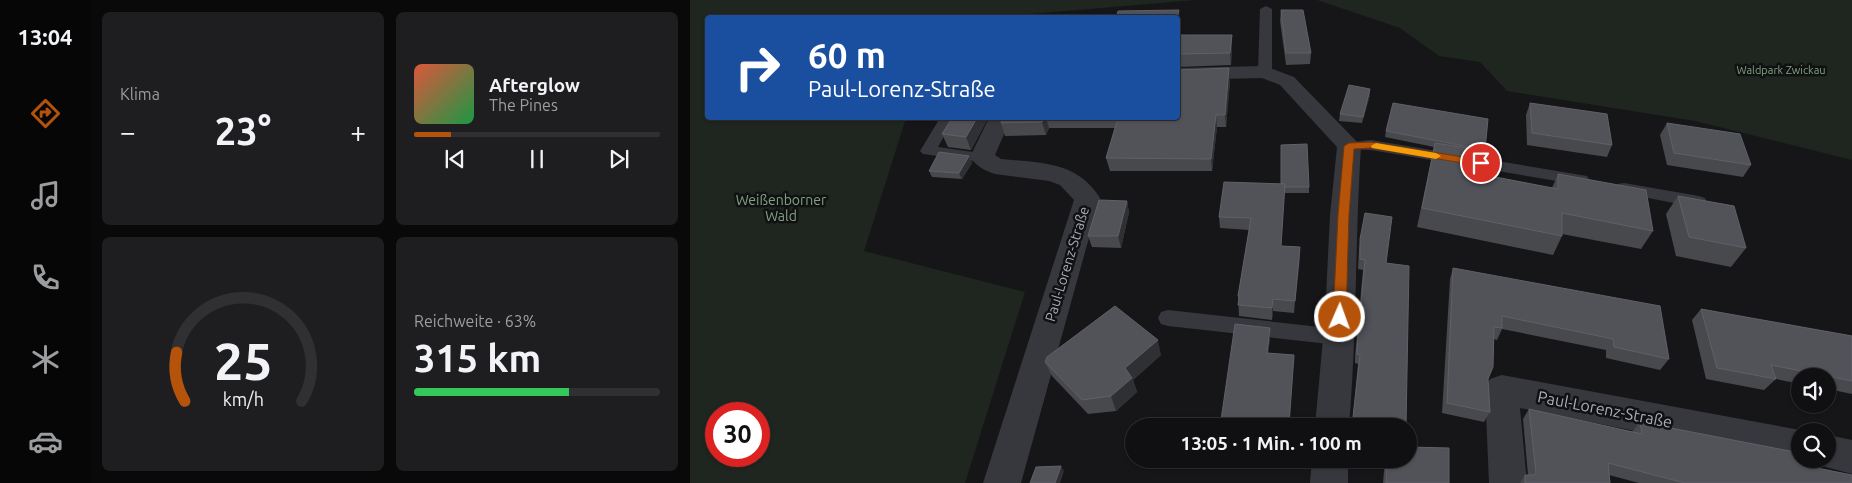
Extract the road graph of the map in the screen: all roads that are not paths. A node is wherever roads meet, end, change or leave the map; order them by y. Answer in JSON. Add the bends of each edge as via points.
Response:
{"nodes":[{"id":1,"x":1266,"y":8,"type":"dead end"},
{"id":2,"x":1265,"y":72,"type":"junction"},
{"id":3,"x":1180,"y":74,"type":"edge"},
{"id":4,"x":946,"y":120,"type":"edge"},
{"id":5,"x":999,"y":120,"type":"edge"},
{"id":6,"x":1349,"y":146,"type":"junction"},
{"id":7,"x":982,"y":157,"type":"junction"},
{"id":8,"x":1592,"y":182,"type":"edge"},
{"id":9,"x":1611,"y":186,"type":"edge"},
{"id":10,"x":1715,"y":205,"type":"edge"},
{"id":11,"x":1168,"y":318,"type":"dead end"},
{"id":12,"x":1338,"y":337,"type":"junction"},
{"id":13,"x":1333,"y":418,"type":"edge"},
{"id":14,"x":1791,"y":445,"type":"edge"},
{"id":15,"x":1836,"y":454,"type":"edge"},
{"id":16,"x":1852,"y":457,"type":"edge"},
{"id":17,"x":1330,"y":468,"type":"edge"},
{"id":18,"x":1002,"y":483,"type":"edge"},
{"id":19,"x":1329,"y":483,"type":"edge"},
{"id":20,"x":1508,"y":483,"type":"edge"}],
"edges":[{"from":1,"to":2,"type":"lane"},
{"from":2,"to":3,"type":"street"},
{"from":2,"to":6,"type":"street","via":[[1287,81]]},
{"from":4,"to":7,"type":"lane","via":[[928,151]]},
{"from":5,"to":7,"type":"street"},
{"from":6,"to":8,"type":"lane","via":[[1371,145]]},
{"from":6,"to":12,"type":"street"},
{"from":7,"to":18,"type":"street","name":"Paul-Lorenz-Straße","via":[[995,166],[1053,173],[1069,179],[1087,198]]},
{"from":9,"to":10,"type":"lane"},
{"from":11,"to":12,"type":"lane"},
{"from":12,"to":13,"type":"street"},
{"from":14,"to":20,"type":"street","name":"Paul-Lorenz-Straße","via":[[1502,390]]},
{"from":15,"to":16,"type":"street"},
{"from":17,"to":19,"type":"street"}]}
